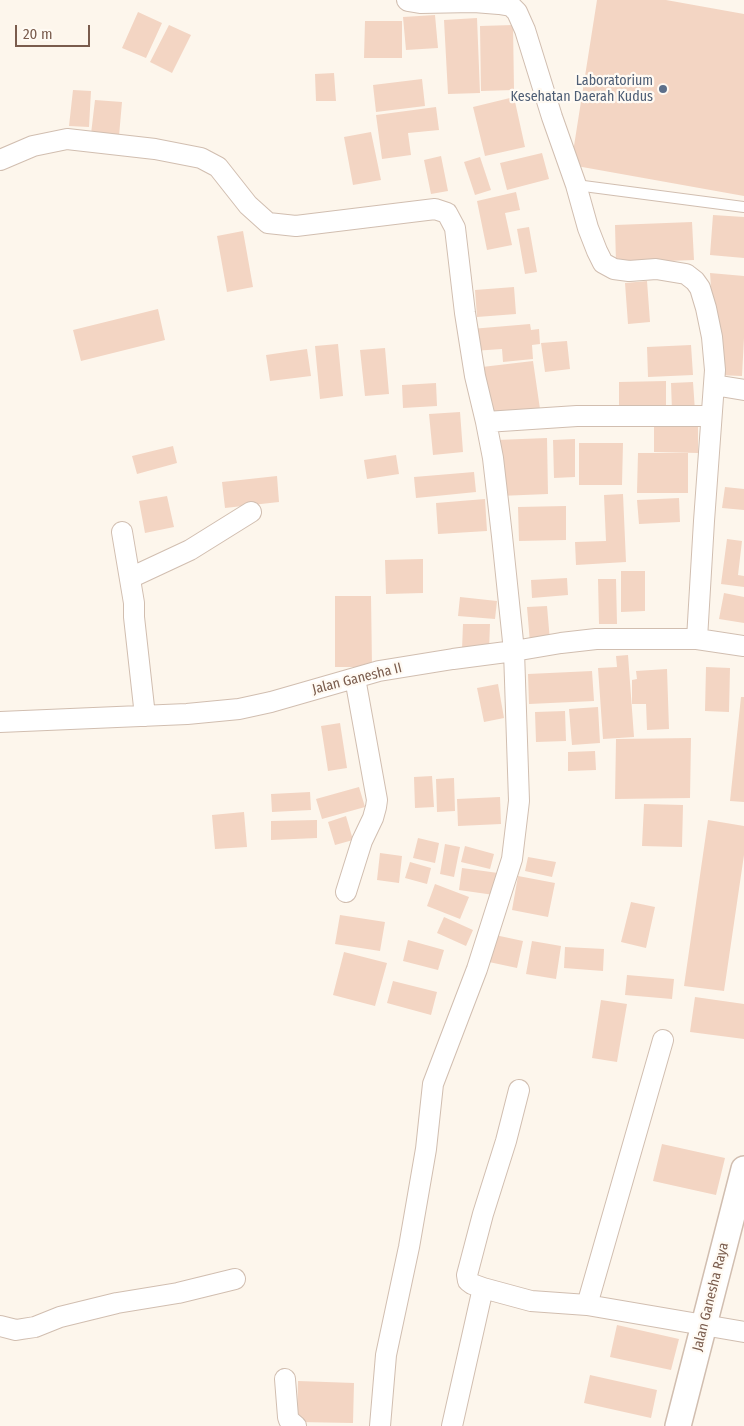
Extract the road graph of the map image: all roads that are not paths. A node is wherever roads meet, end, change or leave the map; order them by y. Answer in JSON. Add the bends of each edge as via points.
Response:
{"nodes":[{"id":1,"x":406,"y":0,"type":"edge"},
{"id":2,"x":0,"y":160,"type":"edge"},
{"id":3,"x":576,"y":185,"type":"junction"},
{"id":4,"x":744,"y":207,"type":"edge"},
{"id":5,"x":714,"y":385,"type":"junction"},
{"id":6,"x":744,"y":390,"type":"edge"},
{"id":7,"x":712,"y":416,"type":"junction"},
{"id":8,"x":486,"y":422,"type":"junction"},
{"id":9,"x":251,"y":512,"type":"dead end"},
{"id":10,"x":122,"y":532,"type":"dead end"},
{"id":11,"x":130,"y":578,"type":"junction"},
{"id":12,"x":698,"y":639,"type":"junction"},
{"id":13,"x":744,"y":646,"type":"edge"},
{"id":14,"x":514,"y":651,"type":"junction"},
{"id":15,"x":355,"y":678,"type":"junction"},
{"id":16,"x":145,"y":716,"type":"junction"},
{"id":17,"x":0,"y":722,"type":"edge"},
{"id":18,"x":346,"y":892,"type":"dead end"},
{"id":19,"x":663,"y":1040,"type":"dead end"},
{"id":20,"x":519,"y":1090,"type":"dead end"},
{"id":21,"x":744,"y":1169,"type":"edge"},
{"id":22,"x":235,"y":1279,"type":"dead end"},
{"id":23,"x":483,"y":1288,"type":"junction"},
{"id":24,"x":587,"y":1305,"type":"junction"},
{"id":25,"x":703,"y":1325,"type":"junction"},
{"id":26,"x":0,"y":1326,"type":"edge"},
{"id":27,"x":744,"y":1332,"type":"edge"},
{"id":28,"x":285,"y":1379,"type":"dead end"},
{"id":29,"x":296,"y":1426,"type":"edge"},
{"id":30,"x":380,"y":1426,"type":"edge"},
{"id":31,"x":452,"y":1426,"type":"edge"},
{"id":32,"x":678,"y":1426,"type":"edge"}],
"edges":[{"from":1,"to":3,"type":"street","via":[[420,4],[499,4],[511,6],[517,12]]},
{"from":2,"to":8,"type":"street","via":[[33,146],[67,140],[155,149],[201,158],[218,167],[248,205],[268,223],[296,226],[435,209],[447,213],[455,228],[475,376]]},
{"from":3,"to":4,"type":"lane"},
{"from":3,"to":5,"type":"street","via":[[588,228],[603,263],[629,271],[656,269],[686,274],[700,288],[712,337]]},
{"from":5,"to":6,"type":"street"},
{"from":5,"to":7,"type":"street"},
{"from":7,"to":8,"type":"street","via":[[577,416]]},
{"from":7,"to":12,"type":"street"},
{"from":8,"to":14,"type":"street","via":[[493,458]]},
{"from":9,"to":11,"type":"street","via":[[190,550]]},
{"from":10,"to":11,"type":"street"},
{"from":11,"to":16,"type":"street"},
{"from":12,"to":13,"type":"street","name":"Jalan Ganesha II"},
{"from":12,"to":14,"type":"street","name":"Jalan Ganesha II","via":[[596,639]]},
{"from":14,"to":15,"type":"street","name":"Jalan Ganesha II","via":[[379,671]]},
{"from":14,"to":30,"type":"street","via":[[519,801],[512,859],[477,969],[433,1084],[411,1237],[386,1355]]},
{"from":15,"to":16,"type":"street","name":"Jalan Ganesha II","via":[[239,709]]},
{"from":15,"to":18,"type":"street","via":[[376,789],[376,807]]},
{"from":16,"to":17,"type":"street","name":"Jalan Ganesha II"},
{"from":19,"to":24,"type":"street"},
{"from":20,"to":23,"type":"street","via":[[467,1276],[472,1284]]},
{"from":21,"to":25,"type":"street","name":"Jalan Ganesha Raya"},
{"from":22,"to":26,"type":"street","via":[[117,1303],[22,1330]]},
{"from":23,"to":24,"type":"street","via":[[531,1301]]},
{"from":23,"to":31,"type":"street"},
{"from":24,"to":25,"type":"street"},
{"from":25,"to":27,"type":"street"},
{"from":25,"to":32,"type":"street","name":"Jalan Ganesha Raya"},
{"from":28,"to":29,"type":"street","via":[[288,1417]]}]}
